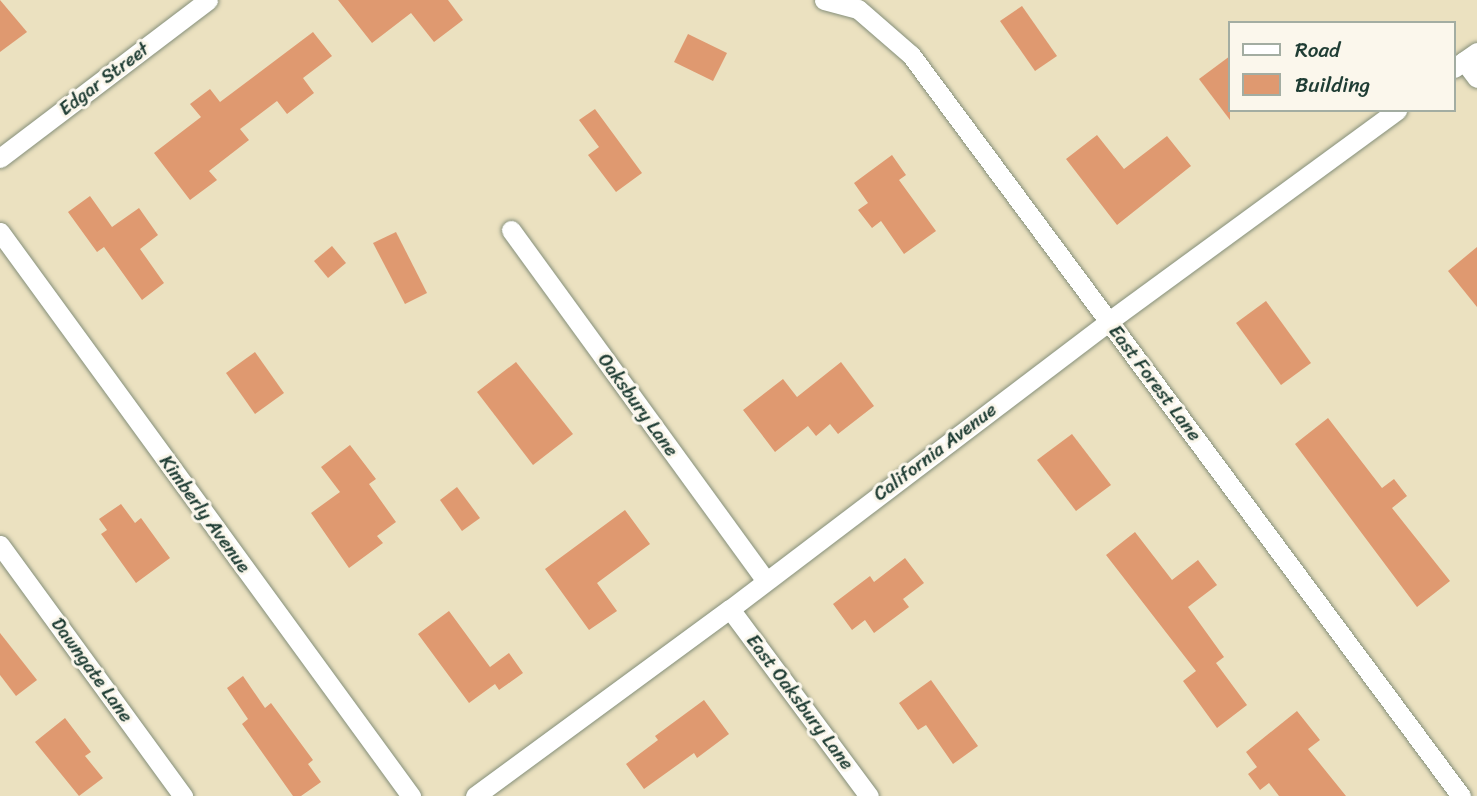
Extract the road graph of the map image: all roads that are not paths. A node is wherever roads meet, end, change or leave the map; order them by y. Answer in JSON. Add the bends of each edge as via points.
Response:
{"nodes":[{"id":1,"x":208,"y":0,"type":"edge"},
{"id":2,"x":824,"y":0,"type":"edge"},
{"id":3,"x":1465,"y":60,"type":"edge"},
{"id":4,"x":1477,"y":78,"type":"edge"},
{"id":5,"x":1394,"y":112,"type":"edge"},
{"id":6,"x":0,"y":158,"type":"edge"},
{"id":7,"x":511,"y":230,"type":"dead end"},
{"id":8,"x":0,"y":232,"type":"edge"},
{"id":9,"x":1109,"y":321,"type":"junction"},
{"id":10,"x":0,"y":545,"type":"edge"},
{"id":11,"x":765,"y":580,"type":"junction"},
{"id":12,"x":730,"y":609,"type":"junction"},
{"id":13,"x":183,"y":796,"type":"edge"},
{"id":14,"x":411,"y":796,"type":"edge"},
{"id":15,"x":475,"y":796,"type":"edge"},
{"id":16,"x":869,"y":796,"type":"edge"},
{"id":17,"x":1461,"y":796,"type":"edge"}],
"edges":[{"from":1,"to":6,"type":"street","name":"Edgar Street"},
{"from":2,"to":9,"type":"street","name":"East Forest Lane","via":[[858,9],[911,55]]},
{"from":3,"to":4,"type":"street"},
{"from":5,"to":9,"type":"street","name":"California Avenue"},
{"from":7,"to":11,"type":"street","name":"Oaksbury Lane"},
{"from":8,"to":14,"type":"street","name":"Kimberly Avenue"},
{"from":9,"to":11,"type":"street","name":"California Avenue"},
{"from":9,"to":17,"type":"street","name":"East Forest Lane"},
{"from":10,"to":13,"type":"street","name":"Dawngate Lane"},
{"from":11,"to":12,"type":"street","name":"California Avenue"},
{"from":12,"to":15,"type":"street","name":"California Avenue"},
{"from":12,"to":16,"type":"street","name":"East Oaksbury Lane"}]}
